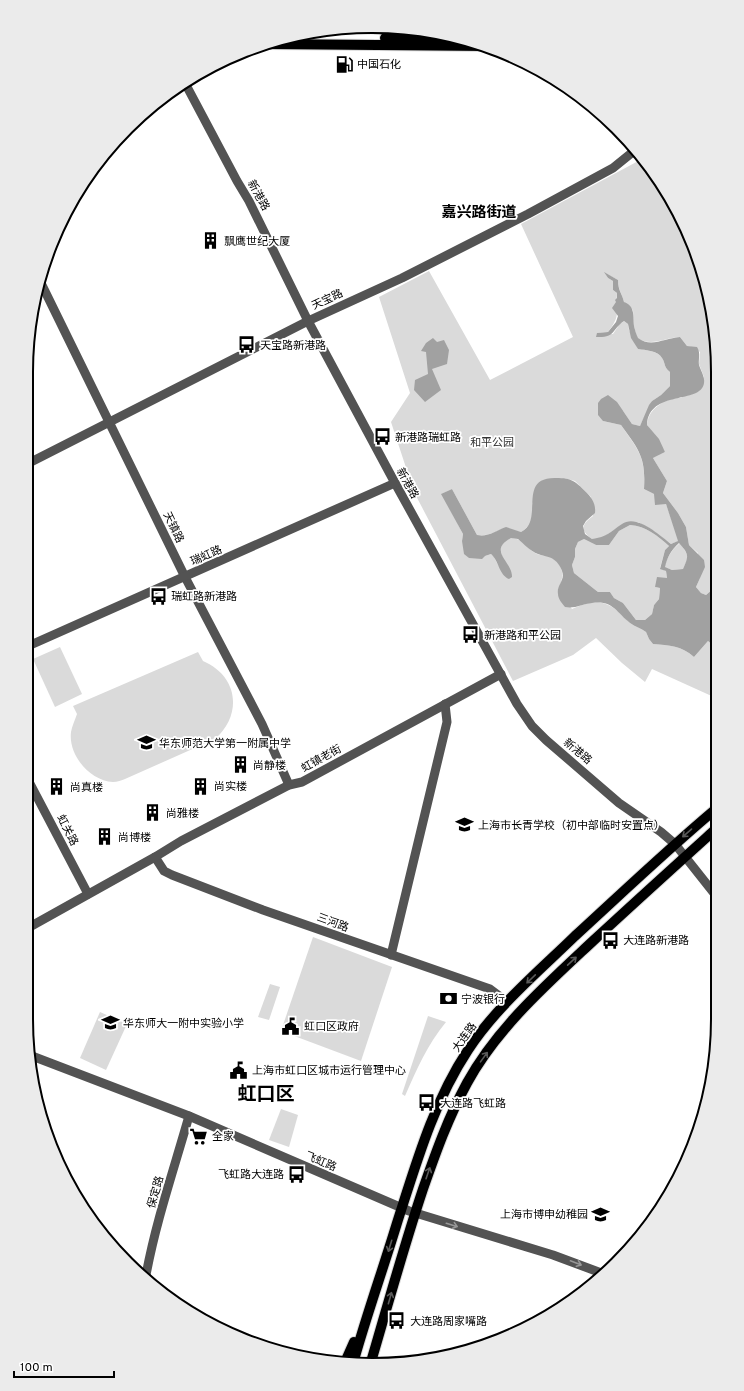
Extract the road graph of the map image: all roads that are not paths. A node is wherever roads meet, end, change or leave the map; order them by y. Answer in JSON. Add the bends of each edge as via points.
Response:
{"nodes":[{"id":1,"x":425,"y":38,"type":"edge"},
{"id":2,"x":288,"y":44,"type":"edge"},
{"id":3,"x":354,"y":44,"type":"junction"},
{"id":4,"x":462,"y":46,"type":"edge"},
{"id":5,"x":189,"y":87,"type":"edge"},
{"id":6,"x":631,"y":153,"type":"edge"},
{"id":7,"x":44,"y":289,"type":"edge"},
{"id":8,"x":308,"y":321,"type":"junction"},
{"id":9,"x":109,"y":421,"type":"junction"},
{"id":10,"x":33,"y":461,"type":"edge"},
{"id":11,"x":395,"y":483,"type":"junction"},
{"id":12,"x":185,"y":577,"type":"junction"},
{"id":13,"x":33,"y":644,"type":"edge"},
{"id":14,"x":501,"y":674,"type":"junction"},
{"id":15,"x":445,"y":704,"type":"junction"},
{"id":16,"x":290,"y":785,"type":"junction"},
{"id":17,"x":33,"y":789,"type":"edge"},
{"id":18,"x":711,"y":812,"type":"edge"},
{"id":19,"x":711,"y":833,"type":"edge"},
{"id":20,"x":675,"y":844,"type":"junction"},
{"id":21,"x":155,"y":857,"type":"junction"},
{"id":22,"x":684,"y":857,"type":"junction"},
{"id":23,"x":711,"y":890,"type":"edge"},
{"id":24,"x":88,"y":894,"type":"junction"},
{"id":25,"x":33,"y":926,"type":"edge"},
{"id":26,"x":391,"y":956,"type":"junction"},
{"id":27,"x":506,"y":1003,"type":"junction"},
{"id":28,"x":35,"y":1057,"type":"edge"},
{"id":29,"x":189,"y":1116,"type":"junction"},
{"id":30,"x":402,"y":1209,"type":"junction"},
{"id":31,"x":415,"y":1214,"type":"junction"},
{"id":32,"x":598,"y":1272,"type":"edge"},
{"id":33,"x":147,"y":1273,"type":"edge"},
{"id":34,"x":366,"y":1323,"type":"junction"},
{"id":35,"x":348,"y":1357,"type":"edge"},
{"id":36,"x":355,"y":1357,"type":"edge"},
{"id":37,"x":372,"y":1358,"type":"edge"}],
"edges":[{"from":1,"to":3,"type":"main road","via":[[374,39]]},
{"from":2,"to":3,"type":"main road"},
{"from":3,"to":4,"type":"main road"},
{"from":5,"to":8,"type":"street","name":"新港路","via":[[237,181],[250,200]]},
{"from":6,"to":8,"type":"street","name":"天宝路","via":[[613,168],[528,214],[402,278]]},
{"from":7,"to":9,"type":"street","name":"天镇路"},
{"from":8,"to":9,"type":"street","name":"天宝路"},
{"from":8,"to":11,"type":"street","name":"新港路"},
{"from":9,"to":10,"type":"street","name":"天宝路"},
{"from":9,"to":12,"type":"street","name":"天镇路"},
{"from":11,"to":12,"type":"street","name":"瑞虹路"},
{"from":11,"to":14,"type":"street","name":"新港路"},
{"from":12,"to":13,"type":"street","name":"瑞虹路"},
{"from":12,"to":16,"type":"street","name":"天镇路","via":[[262,724]]},
{"from":14,"to":15,"type":"street","name":"虹镇老街"},
{"from":14,"to":20,"type":"street","name":"新港路","via":[[532,726],[546,740],[618,802]]},
{"from":15,"to":16,"type":"street","name":"虹镇老街","via":[[302,782]]},
{"from":15,"to":26,"type":"street","via":[[446,722]]},
{"from":16,"to":21,"type":"street","name":"虹镇老街"},
{"from":17,"to":24,"type":"street","name":"虹关路"},
{"from":18,"to":20,"type":"main road","name":"大连路","one_way":true},
{"from":19,"to":22,"type":"main road"},
{"from":20,"to":22,"type":"street","name":"新港路"},
{"from":20,"to":27,"type":"main road","name":"大连路","one_way":true},
{"from":21,"to":24,"type":"street","name":"虹镇老街"},
{"from":21,"to":26,"type":"street","name":"三河路","via":[[167,873]]},
{"from":22,"to":23,"type":"street","name":"新港路"},
{"from":31,"to":22,"type":"main road","one_way":true,"via":[[448,1120],[467,1081],[494,1044],[515,1017],[568,964]]},
{"from":24,"to":25,"type":"street","name":"虹镇老街"},
{"from":26,"to":27,"type":"street","name":"三河路","via":[[490,989]]},
{"from":27,"to":30,"type":"main road","name":"大连路","via":[[484,1028],[456,1070],[424,1140]]},
{"from":28,"to":29,"type":"street","name":"飞虹路"},
{"from":29,"to":30,"type":"street","name":"飞虹路"},
{"from":29,"to":33,"type":"street","name":"保定路","via":[[164,1200]]},
{"from":30,"to":31,"type":"street","name":"飞虹路"},
{"from":30,"to":34,"type":"main road","name":"大连路","one_way":true},
{"from":31,"to":32,"type":"street","name":"飞虹路","one_way":true,"via":[[553,1255]]},
{"from":37,"to":31,"type":"main road","one_way":true},
{"from":34,"to":35,"type":"main road"},
{"from":34,"to":36,"type":"main road","name":"大连路"}]}
